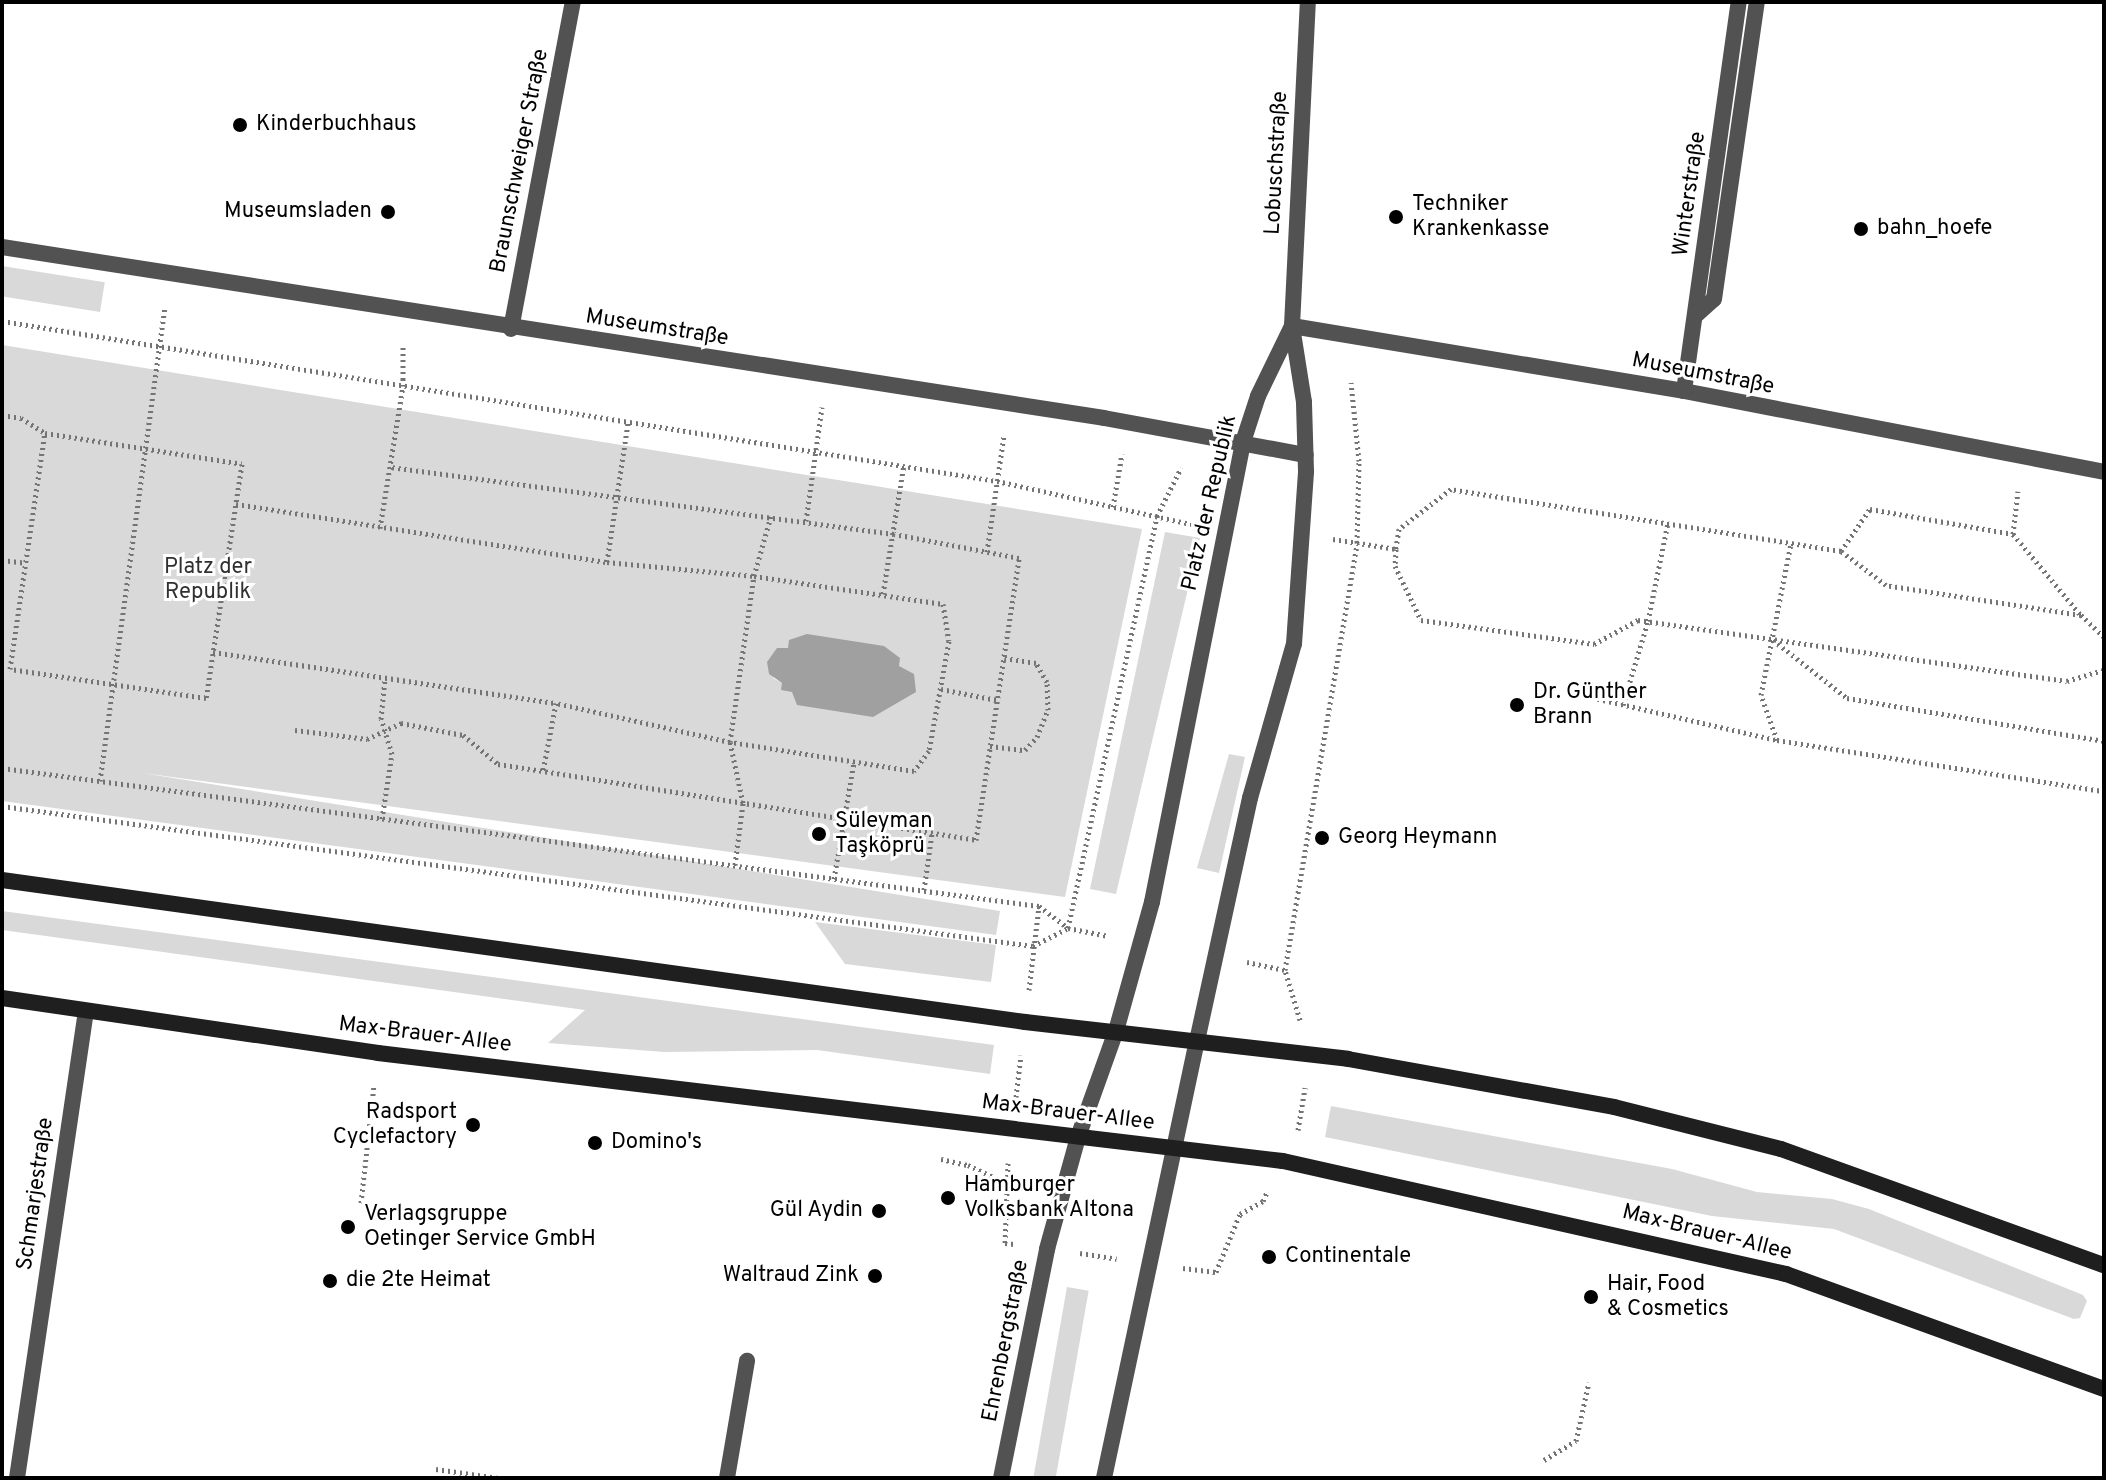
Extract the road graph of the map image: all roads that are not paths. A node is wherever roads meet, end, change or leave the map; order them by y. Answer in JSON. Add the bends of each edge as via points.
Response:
{"nodes":[{"id":1,"x":573,"y":2,"type":"edge"},
{"id":2,"x":1308,"y":2,"type":"edge"},
{"id":3,"x":1739,"y":2,"type":"edge"},
{"id":4,"x":1757,"y":2,"type":"edge"},
{"id":5,"x":2,"y":247,"type":"edge"},
{"id":6,"x":1695,"y":316,"type":"junction"},
{"id":7,"x":1292,"y":326,"type":"junction"},
{"id":8,"x":511,"y":329,"type":"junction"},
{"id":9,"x":1684,"y":391,"type":"junction"},
{"id":10,"x":1243,"y":442,"type":"junction"},
{"id":11,"x":1306,"y":455,"type":"junction"},
{"id":12,"x":2104,"y":472,"type":"edge"},
{"id":13,"x":2,"y":880,"type":"edge"},
{"id":14,"x":2,"y":998,"type":"edge"},
{"id":15,"x":86,"y":1011,"type":"junction"},
{"id":16,"x":1116,"y":1031,"type":"junction"},
{"id":17,"x":1197,"y":1041,"type":"junction"},
{"id":18,"x":1078,"y":1137,"type":"junction"},
{"id":19,"x":1175,"y":1149,"type":"junction"},
{"id":20,"x":2104,"y":1265,"type":"edge"},
{"id":21,"x":747,"y":1361,"type":"dead end"},
{"id":22,"x":2104,"y":1389,"type":"edge"},
{"id":23,"x":17,"y":1478,"type":"edge"},
{"id":24,"x":727,"y":1478,"type":"edge"},
{"id":25,"x":1001,"y":1478,"type":"edge"},
{"id":26,"x":1104,"y":1478,"type":"edge"}],
"edges":[{"from":1,"to":8,"type":"street","name":"Braunschweiger Straße"},
{"from":2,"to":7,"type":"street","name":"Lobuschstraße"},
{"from":3,"to":6,"type":"street","name":"Winterstraße"},
{"from":4,"to":6,"type":"street","via":[[1714,299]]},
{"from":5,"to":8,"type":"street","name":"Museumstraße"},
{"from":6,"to":9,"type":"street","name":"Winterstraße"},
{"from":7,"to":9,"type":"street","name":"Museumstraße"},
{"from":7,"to":10,"type":"street","name":"Platz der Republik","via":[[1258,396]]},
{"from":7,"to":11,"type":"street"},
{"from":8,"to":10,"type":"street","name":"Museumstraße"},
{"from":9,"to":12,"type":"street","name":"Museumstraße"},
{"from":10,"to":11,"type":"street","name":"Museumstraße"},
{"from":10,"to":16,"type":"street","name":"Platz der Republik","via":[[1152,902]]},
{"from":11,"to":17,"type":"street","via":[[1294,644],[1250,798]]},
{"from":13,"to":16,"type":"main road"},
{"from":14,"to":15,"type":"main road","name":"Max-Brauer-Allee"},
{"from":15,"to":18,"type":"main road","name":"Max-Brauer-Allee","via":[[378,1053]]},
{"from":15,"to":23,"type":"street","name":"Schmarjestraße"},
{"from":16,"to":17,"type":"main road"},
{"from":16,"to":18,"type":"street","name":"Ehrenbergstraße"},
{"from":17,"to":19,"type":"street"},
{"from":17,"to":20,"type":"main road","via":[[1310,1054],[1614,1107],[1781,1149]]},
{"from":18,"to":19,"type":"main road","name":"Max-Brauer-Allee"},
{"from":18,"to":25,"type":"street","name":"Ehrenbergstraße","via":[[1047,1249]]},
{"from":19,"to":22,"type":"main road","name":"Max-Brauer-Allee","via":[[1283,1161],[1786,1274]]},
{"from":19,"to":26,"type":"street"},
{"from":21,"to":24,"type":"street"}]}
